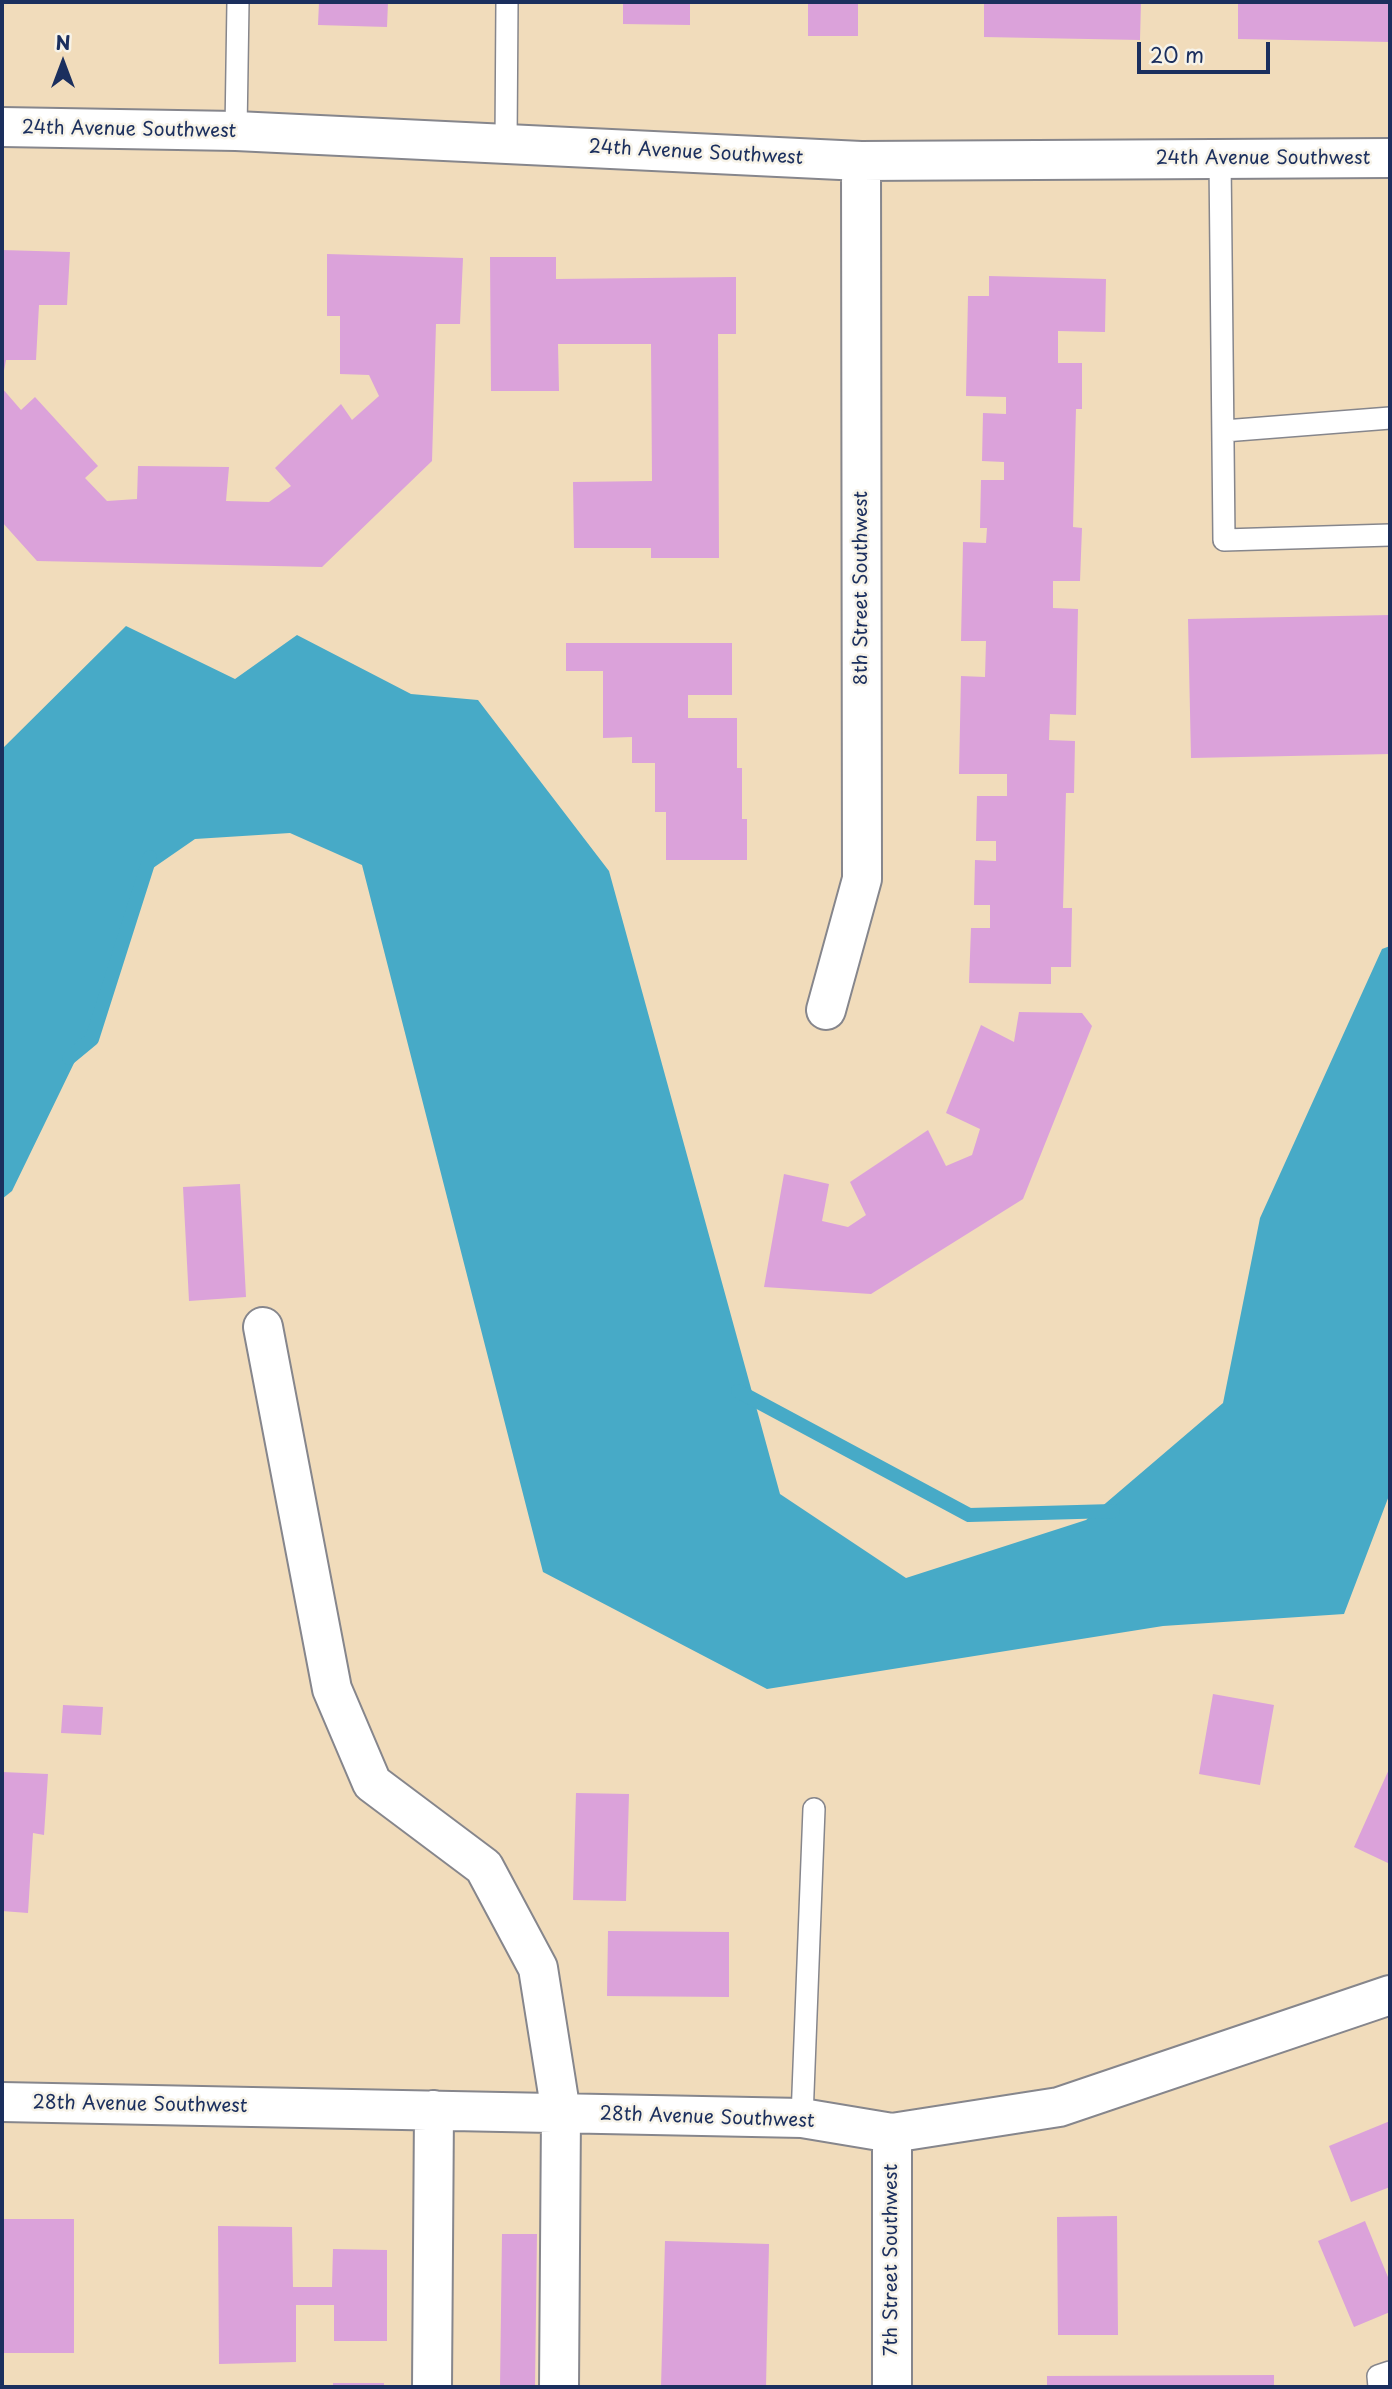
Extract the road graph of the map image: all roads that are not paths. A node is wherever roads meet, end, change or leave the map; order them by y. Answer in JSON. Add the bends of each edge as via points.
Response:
{"nodes":[{"id":1,"x":238,"y":2,"type":"edge"},
{"id":2,"x":508,"y":2,"type":"edge"},
{"id":3,"x":2,"y":127,"type":"edge"},
{"id":4,"x":236,"y":131,"type":"junction"},
{"id":5,"x":506,"y":143,"type":"junction"},
{"id":6,"x":1390,"y":158,"type":"edge"},
{"id":7,"x":1220,"y":159,"type":"junction"},
{"id":8,"x":861,"y":161,"type":"junction"},
{"id":9,"x":1390,"y":418,"type":"edge"},
{"id":10,"x":1224,"y":431,"type":"junction"},
{"id":11,"x":1390,"y":535,"type":"edge"},
{"id":12,"x":825,"y":1010,"type":"dead end"},
{"id":13,"x":263,"y":1327,"type":"dead end"},
{"id":14,"x":814,"y":1809,"type":"dead end"},
{"id":15,"x":1390,"y":1995,"type":"edge"},
{"id":16,"x":2,"y":2102,"type":"edge"},
{"id":17,"x":434,"y":2110,"type":"junction"},
{"id":18,"x":561,"y":2113,"type":"junction"},
{"id":19,"x":802,"y":2118,"type":"junction"},
{"id":20,"x":892,"y":2133,"type":"junction"},
{"id":21,"x":1390,"y":2372,"type":"edge"},
{"id":22,"x":432,"y":2387,"type":"edge"},
{"id":23,"x":559,"y":2387,"type":"edge"},
{"id":24,"x":892,"y":2387,"type":"edge"},
{"id":25,"x":1379,"y":2387,"type":"edge"}],
"edges":[{"from":1,"to":4,"type":"lane"},
{"from":2,"to":5,"type":"lane"},
{"from":3,"to":4,"type":"street","name":"24th Avenue Southwest"},
{"from":4,"to":5,"type":"street","name":"24th Avenue Southwest"},
{"from":5,"to":8,"type":"street","name":"24th Avenue Southwest"},
{"from":6,"to":7,"type":"street","name":"24th Avenue Southwest"},
{"from":7,"to":8,"type":"street","name":"24th Avenue Southwest"},
{"from":7,"to":10,"type":"lane"},
{"from":8,"to":12,"type":"street","name":"8th Street Southwest","via":[[862,879]]},
{"from":9,"to":10,"type":"lane"},
{"from":10,"to":11,"type":"lane","via":[[1224,540]]},
{"from":13,"to":18,"type":"street","via":[[332,1689],[372,1783],[484,1867],[490,1878],[538,1968]]},
{"from":14,"to":19,"type":"lane"},
{"from":15,"to":20,"type":"street","name":"28th Avenue Southwest","via":[[1059,2107]]},
{"from":16,"to":17,"type":"street","name":"28th Avenue Southwest"},
{"from":17,"to":18,"type":"street","name":"28th Avenue Southwest"},
{"from":17,"to":22,"type":"street"},
{"from":18,"to":19,"type":"street","name":"28th Avenue Southwest"},
{"from":18,"to":23,"type":"street"},
{"from":19,"to":20,"type":"street","name":"28th Avenue Southwest"},
{"from":20,"to":24,"type":"street","name":"7th Street Southwest"},
{"from":21,"to":25,"type":"lane","via":[[1378,2376]]}]}
